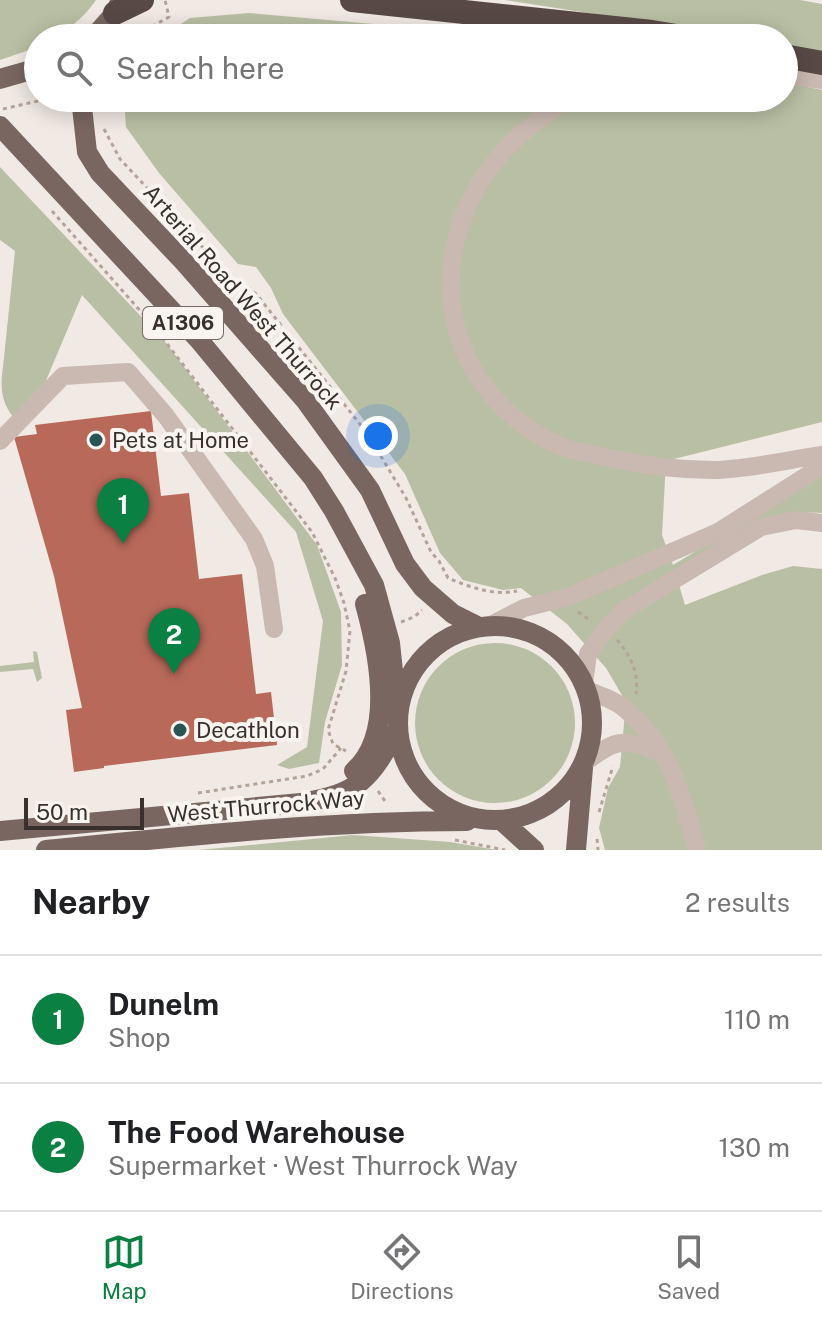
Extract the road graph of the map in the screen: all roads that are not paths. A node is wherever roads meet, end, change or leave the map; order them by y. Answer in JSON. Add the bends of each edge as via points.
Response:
{"nodes":[{"id":1,"x":142,"y":0,"type":"edge"},
{"id":2,"x":352,"y":0,"type":"edge"},
{"id":3,"x":118,"y":7,"type":"edge"},
{"id":4,"x":106,"y":24,"type":"edge"},
{"id":5,"x":577,"y":24,"type":"edge"},
{"id":6,"x":798,"y":59,"type":"edge"},
{"id":7,"x":822,"y":63,"type":"edge"},
{"id":8,"x":24,"y":72,"type":"edge"},
{"id":9,"x":798,"y":77,"type":"edge"},
{"id":10,"x":0,"y":79,"type":"edge"},
{"id":11,"x":822,"y":80,"type":"edge"},
{"id":12,"x":83,"y":112,"type":"edge"},
{"id":13,"x":551,"y":112,"type":"edge"},
{"id":14,"x":1,"y":118,"type":"edge"},
{"id":15,"x":3,"y":438,"type":"edge"},
{"id":16,"x":822,"y":455,"type":"edge"},
{"id":17,"x":822,"y":466,"type":"edge"},
{"id":18,"x":822,"y":523,"type":"edge"},
{"id":19,"x":378,"y":625,"type":"junction"},
{"id":20,"x":485,"y":626,"type":"junction"},
{"id":21,"x":274,"y":629,"type":"dead end"},
{"id":22,"x":585,"y":686,"type":"junction"},
{"id":23,"x":398,"y":723,"type":"junction"},
{"id":24,"x":664,"y":755,"type":"junction"},
{"id":25,"x":583,"y":764,"type":"junction"},
{"id":26,"x":364,"y":771,"type":"junction"},
{"id":27,"x":496,"y":820,"type":"junction"},
{"id":28,"x":0,"y":831,"type":"edge"},
{"id":29,"x":46,"y":850,"type":"edge"},
{"id":30,"x":534,"y":850,"type":"edge"},
{"id":31,"x":576,"y":850,"type":"edge"},
{"id":32,"x":697,"y":850,"type":"edge"}],
"edges":[{"from":1,"to":3,"type":"highway"},
{"from":2,"to":5,"type":"highway"},
{"from":3,"to":4,"type":"main road"},
{"from":6,"to":7,"type":"highway"},
{"from":8,"to":10,"type":"main road"},
{"from":9,"to":11,"type":"lane"},
{"from":12,"to":20,"type":"main road","name":"Arterial Road West Thurrock","number":"A1306","via":[[87,152],[100,173],[305,400],[363,479],[405,564],[453,614]]},
{"from":13,"to":16,"type":"lane","via":[[517,136],[486,169],[452,255],[453,310],[465,352],[485,389],[503,409],[552,442],[629,462],[716,470]]},
{"from":14,"to":19,"type":"main road","number":"A1306","via":[[245,393],[313,478],[374,585]]},
{"from":15,"to":21,"type":"lane","via":[[63,376],[128,372],[254,539],[265,566]]},
{"from":17,"to":20,"type":"lane","via":[[718,532],[568,597],[524,608]]},
{"from":18,"to":22,"type":"lane","via":[[796,520],[761,527],[623,611],[588,654]]},
{"from":19,"to":23,"type":"main road","number":"A1306","via":[[390,643]]},
{"from":19,"to":26,"type":"main road","via":[[379,723]]},
{"from":20,"to":22,"type":"main road","via":[[520,629],[546,640],[568,659]]},
{"from":20,"to":23,"type":"main road","via":[[445,639],[419,663],[406,683]]},
{"from":22,"to":24,"type":"lane","via":[[623,707],[649,731]]},
{"from":22,"to":25,"type":"main road","via":[[592,727]]},
{"from":23,"to":26,"type":"main road","name":"West Thurrock Way"},
{"from":23,"to":27,"type":"main road","via":[[404,758],[430,796],[456,813]]},
{"from":24,"to":25,"type":"lane","via":[[621,742]]},
{"from":24,"to":32,"type":"lane","via":[[680,788]]},
{"from":25,"to":27,"type":"main road","via":[[554,801],[523,816]]},
{"from":25,"to":31,"type":"main road"},
{"from":26,"to":28,"type":"main road","name":"West Thurrock Way","via":[[353,789],[334,798]]},
{"from":27,"to":29,"type":"main road","name":"West Thurrock Way","via":[[399,820]]},
{"from":27,"to":30,"type":"main road"}]}
